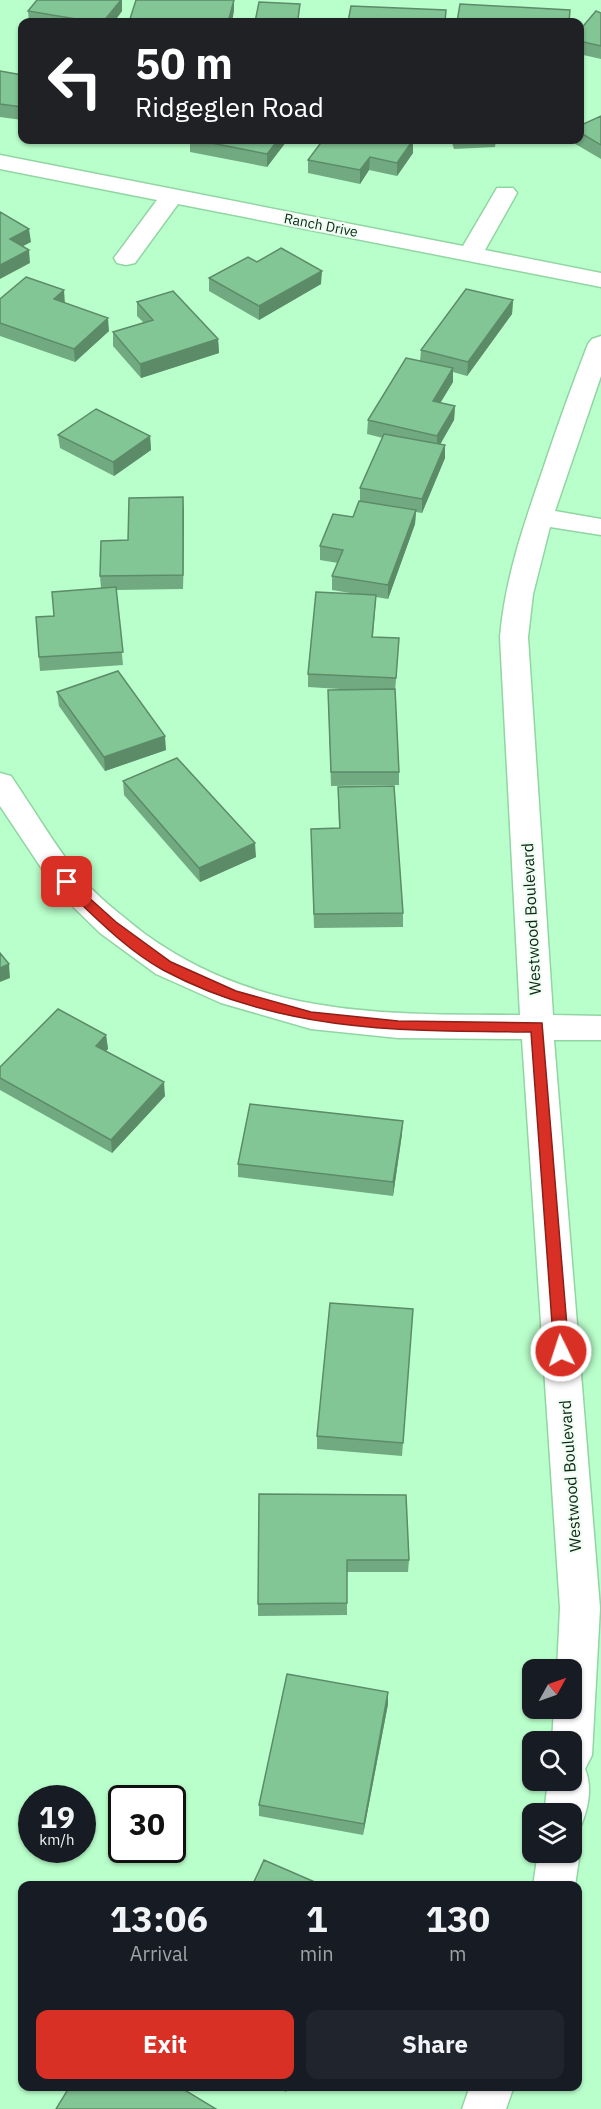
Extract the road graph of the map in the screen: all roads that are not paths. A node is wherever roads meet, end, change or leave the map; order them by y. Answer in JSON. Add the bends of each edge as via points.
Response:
{"nodes":[{"id":1,"x":0,"y":162,"type":"edge"},
{"id":2,"x":506,"y":193,"type":"dead end"},
{"id":3,"x":172,"y":196,"type":"junction"},
{"id":4,"x":471,"y":253,"type":"junction"},
{"id":5,"x":126,"y":258,"type":"dead end"},
{"id":6,"x":601,"y":280,"type":"edge"},
{"id":7,"x":601,"y":344,"type":"edge"},
{"id":8,"x":539,"y":517,"type":"junction"},
{"id":9,"x":601,"y":527,"type":"edge"},
{"id":10,"x":0,"y":783,"type":"edge"},
{"id":11,"x":537,"y":1027,"type":"junction"},
{"id":12,"x":601,"y":1028,"type":"edge"},
{"id":13,"x":573,"y":1731,"type":"edge"},
{"id":14,"x":557,"y":1863,"type":"edge"},
{"id":15,"x":555,"y":1881,"type":"edge"},
{"id":16,"x":490,"y":2091,"type":"edge"},
{"id":17,"x":484,"y":2109,"type":"edge"}],
"edges":[{"from":1,"to":3,"type":"street","name":"Ranch Drive"},
{"from":2,"to":4,"type":"street"},
{"from":3,"to":4,"type":"street","name":"Ranch Drive"},
{"from":3,"to":5,"type":"street"},
{"from":4,"to":6,"type":"street","name":"Ranch Drive"},
{"from":7,"to":8,"type":"street","name":"Westwood Boulevard"},
{"from":8,"to":9,"type":"street"},
{"from":8,"to":11,"type":"street","name":"Westwood Boulevard","via":[[516,599],[514,637]]},
{"from":10,"to":11,"type":"street","via":[[67,882],[111,925],[167,966],[232,995],[311,1017],[398,1026]]},
{"from":11,"to":12,"type":"street"},
{"from":11,"to":13,"type":"street","name":"Westwood Boulevard","via":[[580,1608]]},
{"from":14,"to":15,"type":"street"},
{"from":16,"to":17,"type":"street"}]}
